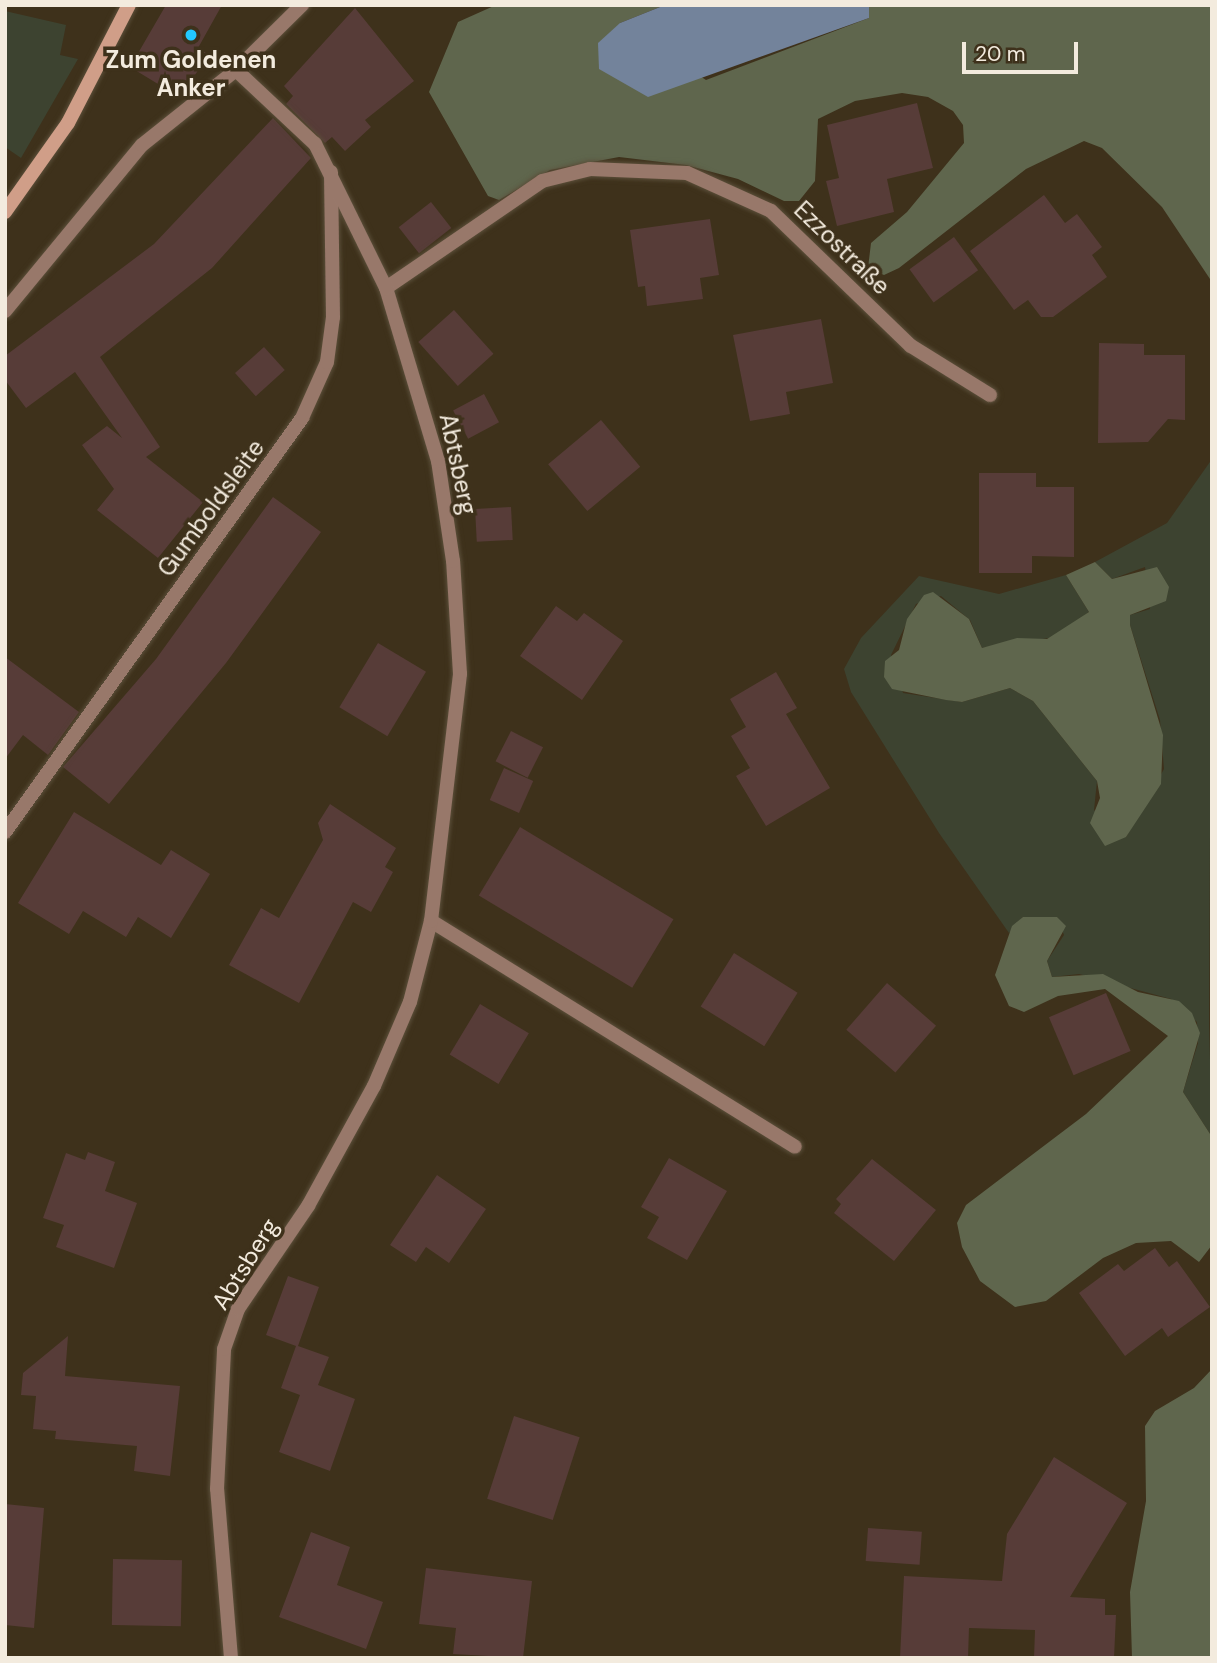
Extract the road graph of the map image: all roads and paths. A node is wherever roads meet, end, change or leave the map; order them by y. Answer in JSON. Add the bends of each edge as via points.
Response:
{"nodes":[{"id":1,"x":129,"y":5,"type":"edge"},
{"id":2,"x":302,"y":5,"type":"edge"},
{"id":3,"x":236,"y":70,"type":"junction"},
{"id":4,"x":331,"y":167,"type":"junction"},
{"id":5,"x":5,"y":212,"type":"edge"},
{"id":6,"x":386,"y":288,"type":"junction"},
{"id":7,"x":5,"y":311,"type":"edge"},
{"id":8,"x":990,"y":395,"type":"dead end"},
{"id":9,"x":5,"y":832,"type":"edge"},
{"id":10,"x":431,"y":921,"type":"junction"},
{"id":11,"x":795,"y":1147,"type":"dead end"},
{"id":12,"x":231,"y":1658,"type":"edge"}],
"edges":[{"from":1,"to":5,"type":"street","via":[[68,123]]},
{"from":2,"to":3,"type":"street"},
{"from":3,"to":4,"type":"street","name":"Abtsberg","via":[[315,144]]},
{"from":3,"to":7,"type":"street","via":[[142,145]]},
{"from":4,"to":6,"type":"street","name":"Abtsberg"},
{"from":4,"to":9,"type":"street","name":"Gumboldsleite","via":[[333,317],[327,362],[302,418]]},
{"from":6,"to":8,"type":"street","name":"Ezzostraße","via":[[542,181],[590,169],[687,173],[771,211],[911,346]]},
{"from":6,"to":10,"type":"street","name":"Abtsberg","via":[[438,461],[453,561],[458,697]]},
{"from":10,"to":11,"type":"street"},
{"from":10,"to":12,"type":"street","name":"Abtsberg","via":[[410,1002],[374,1086],[308,1206],[239,1309],[224,1349],[217,1489]]}]}
